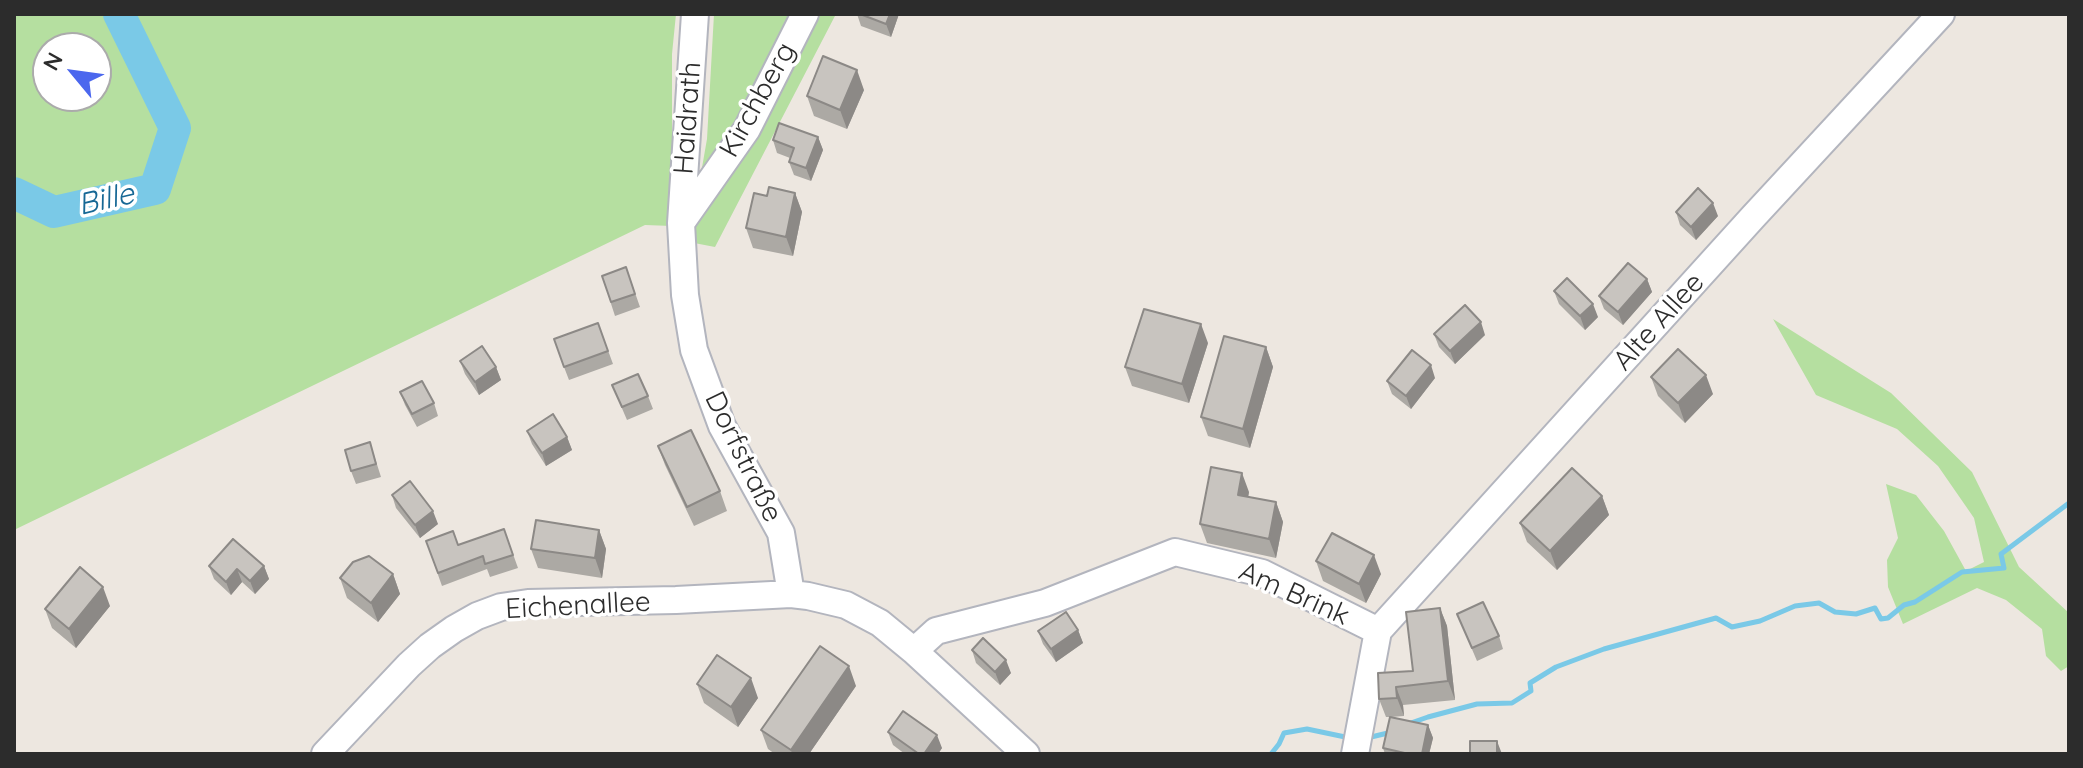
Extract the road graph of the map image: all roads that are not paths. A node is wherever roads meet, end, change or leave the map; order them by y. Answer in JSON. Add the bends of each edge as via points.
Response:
{"nodes":[{"id":1,"x":695,"y":14,"type":"edge"},
{"id":2,"x":805,"y":14,"type":"edge"},
{"id":3,"x":1941,"y":14,"type":"edge"},
{"id":4,"x":681,"y":223,"type":"junction"},
{"id":5,"x":791,"y":594,"type":"junction"},
{"id":6,"x":1378,"y":631,"type":"junction"},
{"id":7,"x":914,"y":651,"type":"junction"},
{"id":8,"x":325,"y":754,"type":"edge"},
{"id":9,"x":1026,"y":754,"type":"edge"},
{"id":10,"x":1355,"y":754,"type":"edge"}],
"edges":[{"from":1,"to":4,"type":"street","name":"Haidrath"},
{"from":2,"to":4,"type":"street","name":"Kirchberg","via":[[747,129]]},
{"from":3,"to":6,"type":"street","name":"Alte Allee"},
{"from":4,"to":5,"type":"street","name":"Dorfstraße","via":[[694,350],[722,426],[781,533]]},
{"from":5,"to":7,"type":"street","via":[[846,605],[880,623]]},
{"from":5,"to":8,"type":"street","name":"Eichenallee","via":[[501,607],[430,646]]},
{"from":6,"to":7,"type":"street","name":"Am Brink","via":[[1262,573],[1175,552],[1045,603],[936,631]]},
{"from":6,"to":10,"type":"street","name":"Am Brink"},
{"from":7,"to":9,"type":"street"}]}
